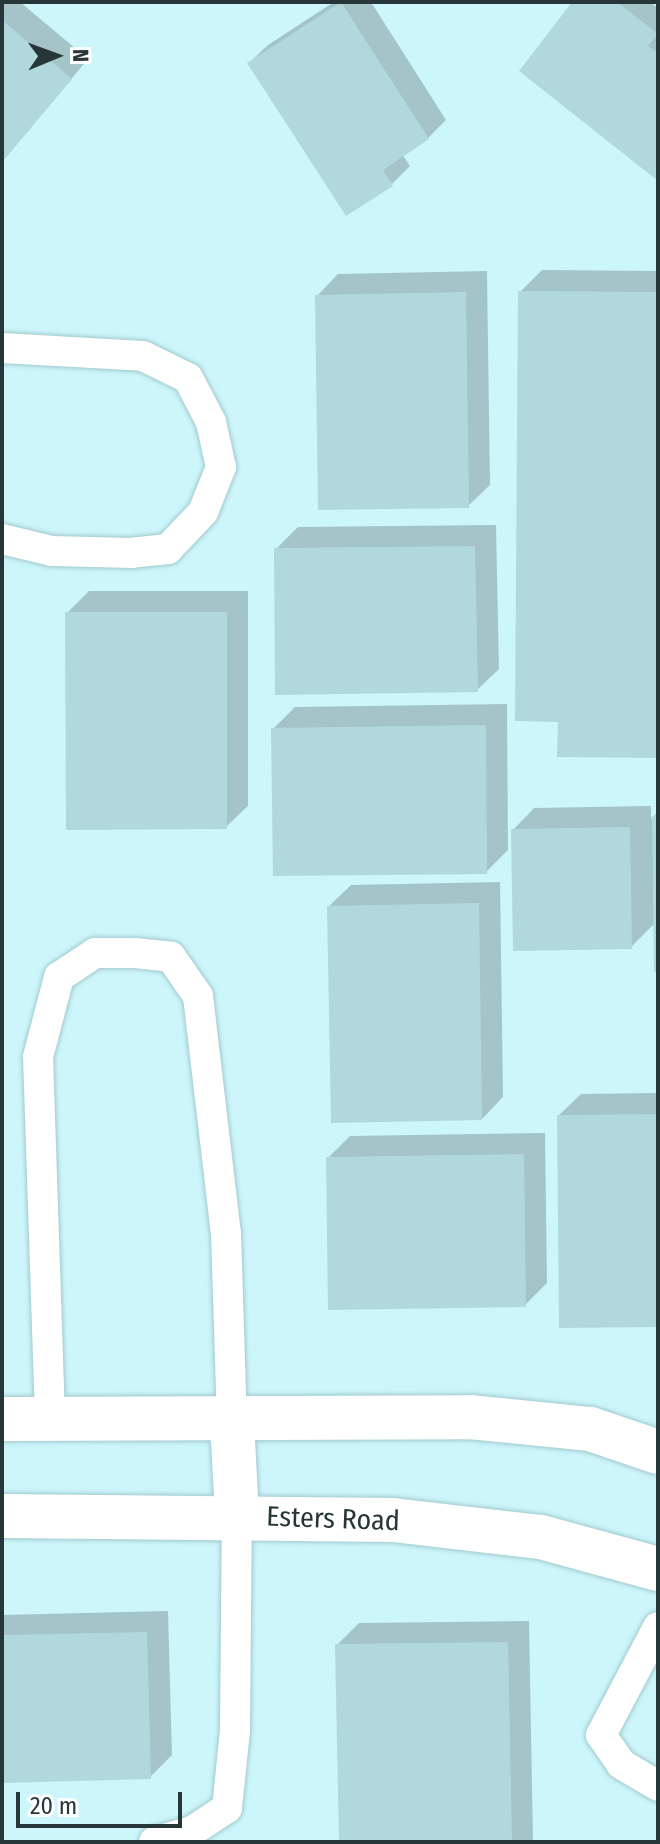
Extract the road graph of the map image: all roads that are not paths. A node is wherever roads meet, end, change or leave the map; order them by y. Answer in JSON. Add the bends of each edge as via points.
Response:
{"nodes":[{"id":1,"x":2,"y":348,"type":"edge"},
{"id":2,"x":2,"y":539,"type":"edge"},
{"id":3,"x":50,"y":1418,"type":"junction"},
{"id":4,"x":2,"y":1419,"type":"edge"},
{"id":5,"x":232,"y":1421,"type":"junction"},
{"id":6,"x":658,"y":1452,"type":"edge"},
{"id":7,"x":2,"y":1516,"type":"edge"},
{"id":8,"x":237,"y":1516,"type":"junction"},
{"id":9,"x":658,"y":1569,"type":"edge"},
{"id":10,"x":658,"y":1627,"type":"edge"},
{"id":11,"x":658,"y":1786,"type":"edge"},
{"id":12,"x":154,"y":1842,"type":"edge"}],
"edges":[{"from":1,"to":2,"type":"lane","via":[[143,356],[188,378],[211,422],[221,467],[203,512],[168,549],[52,551]]},
{"from":3,"to":4,"type":"main road"},
{"from":3,"to":5,"type":"main road"},
{"from":3,"to":5,"type":"lane","via":[[38,1057],[59,977],[95,953],[135,953],[171,957],[198,996],[226,1233]]},
{"from":5,"to":6,"type":"main road","via":[[470,1417],[590,1429]]},
{"from":5,"to":8,"type":"main road"},
{"from":7,"to":8,"type":"main road","name":"Esters Road"},
{"from":8,"to":9,"type":"main road","name":"Esters Road","via":[[473,1527],[541,1537]]},
{"from":8,"to":12,"type":"lane","via":[[235,1730],[227,1808],[192,1831]]},
{"from":10,"to":11,"type":"lane","via":[[601,1735],[621,1764]]}]}
